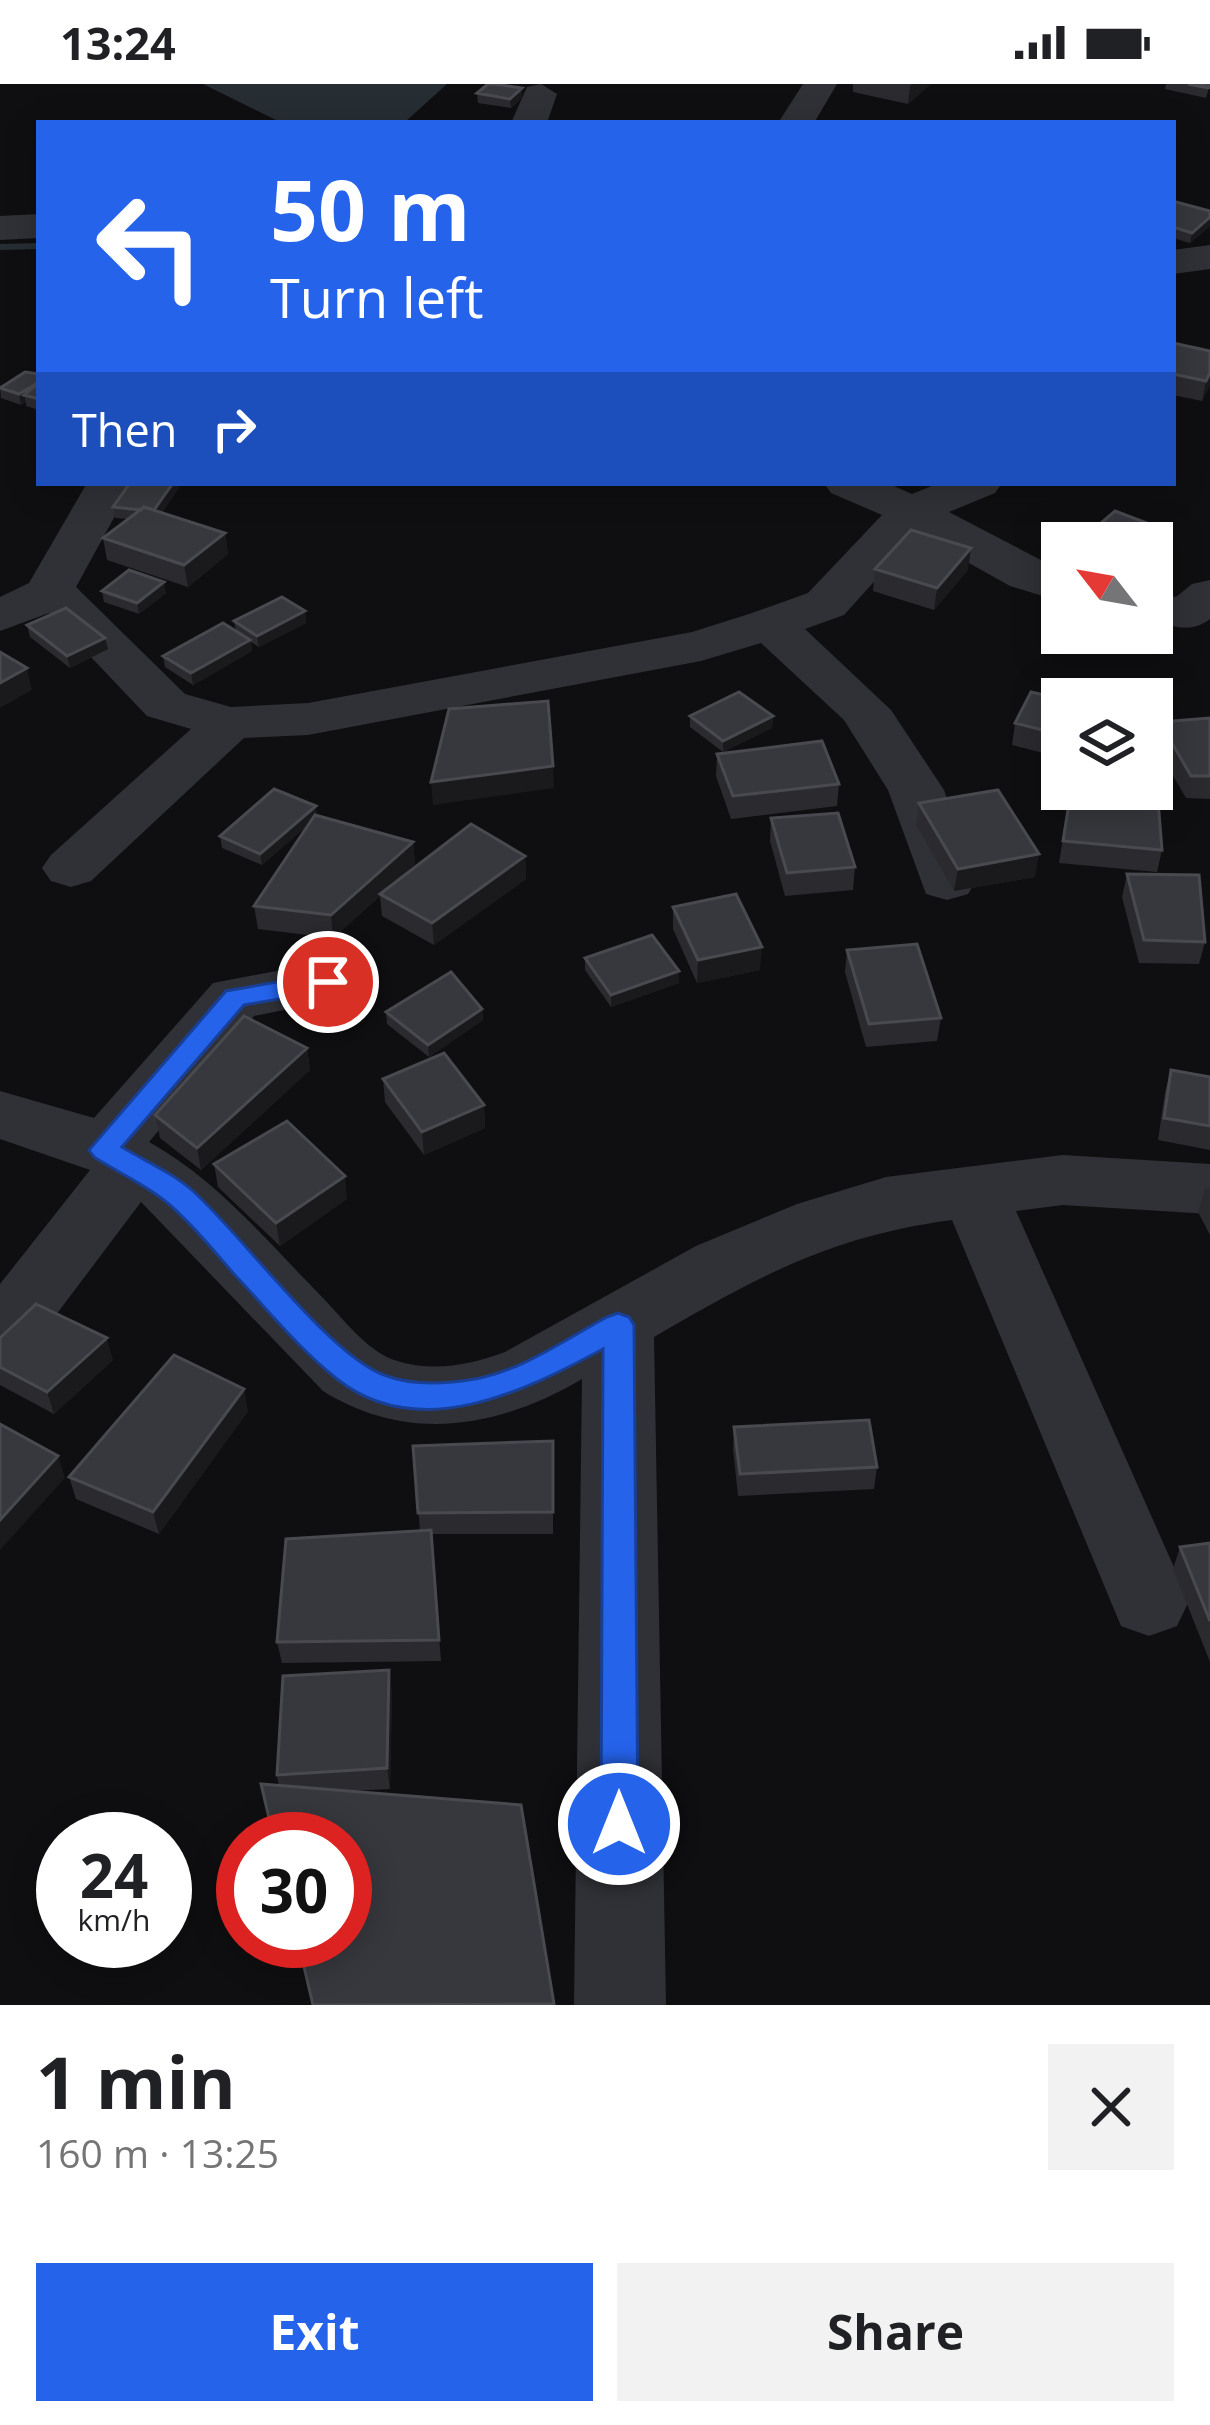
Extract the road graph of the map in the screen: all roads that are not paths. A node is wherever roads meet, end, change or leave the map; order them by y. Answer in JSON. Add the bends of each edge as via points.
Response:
{"nodes":[{"id":1,"x":820,"y":84,"type":"edge"},
{"id":2,"x":798,"y":120,"type":"edge"},
{"id":3,"x":36,"y":226,"type":"edge"},
{"id":4,"x":0,"y":228,"type":"edge"},
{"id":5,"x":108,"y":486,"type":"edge"},
{"id":6,"x":854,"y":486,"type":"edge"},
{"id":7,"x":972,"y":486,"type":"edge"},
{"id":8,"x":912,"y":511,"type":"junction"},
{"id":9,"x":1041,"y":580,"type":"edge"},
{"id":10,"x":48,"y":592,"type":"junction"},
{"id":11,"x":1210,"y":595,"type":"edge"},
{"id":12,"x":1173,"y":611,"type":"edge"},
{"id":13,"x":0,"y":616,"type":"edge"},
{"id":14,"x":770,"y":624,"type":"junction"},
{"id":15,"x":229,"y":723,"type":"junction"},
{"id":16,"x":71,"y":868,"type":"dead end"},
{"id":17,"x":947,"y":881,"type":"edge"},
{"id":18,"x":328,"y":982,"type":"dead end"},
{"id":19,"x":0,"y":1114,"type":"edge"},
{"id":20,"x":118,"y":1157,"type":"junction"},
{"id":21,"x":1210,"y":1189,"type":"edge"},
{"id":22,"x":974,"y":1192,"type":"junction"},
{"id":23,"x":618,"y":1325,"type":"junction"},
{"id":24,"x":0,"y":1336,"type":"edge"},
{"id":25,"x":1149,"y":1601,"type":"dead end"},
{"id":26,"x":620,"y":2005,"type":"edge"}],
"edges":[{"from":1,"to":2,"type":"street"},
{"from":3,"to":4,"type":"street"},
{"from":5,"to":10,"type":"street"},
{"from":6,"to":8,"type":"street"},
{"from":7,"to":8,"type":"street"},
{"from":8,"to":9,"type":"street"},
{"from":8,"to":14,"type":"street","via":[[826,604]]},
{"from":10,"to":13,"type":"street"},
{"from":10,"to":15,"type":"street","via":[[166,705]]},
{"from":11,"to":12,"type":"street","via":[[1185,614]]},
{"from":14,"to":15,"type":"street","via":[[701,646],[354,710]]},
{"from":14,"to":17,"type":"street","via":[[864,710],[916,790]]},
{"from":15,"to":16,"type":"street"},
{"from":18,"to":20,"type":"street","via":[[235,998]]},
{"from":19,"to":20,"type":"street","via":[[56,1127]]},
{"from":20,"to":23,"type":"street","via":[[180,1196],[308,1332],[377,1387],[428,1396],[480,1392]]},
{"from":20,"to":24,"type":"street"},
{"from":21,"to":22,"type":"street","via":[[1063,1180]]},
{"from":22,"to":23,"type":"street","via":[[886,1203],[821,1222],[721,1265]]},
{"from":22,"to":25,"type":"street"},
{"from":23,"to":26,"type":"street"}]}
